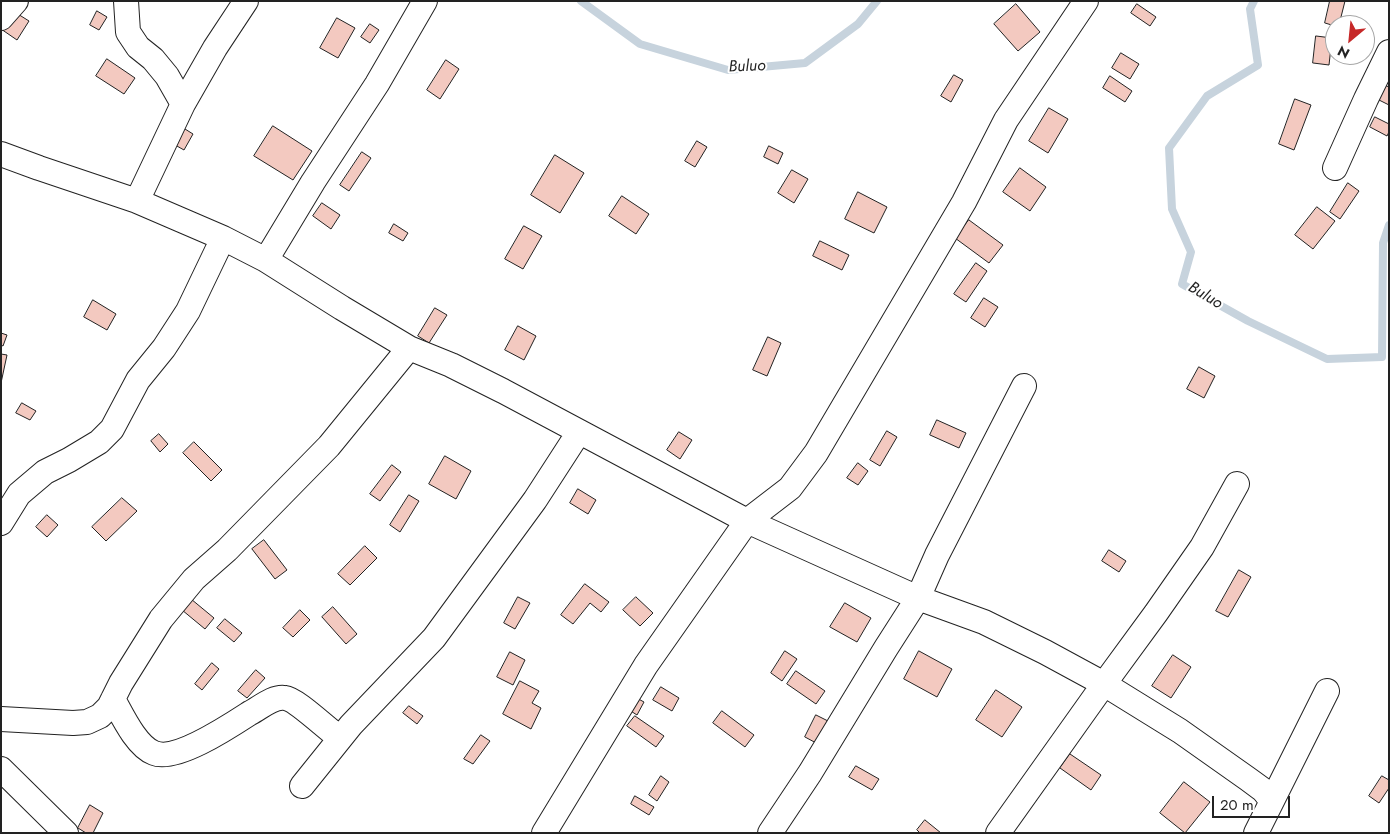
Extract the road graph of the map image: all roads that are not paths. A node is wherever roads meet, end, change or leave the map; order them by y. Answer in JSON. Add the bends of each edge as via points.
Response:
{"nodes":[{"id":1,"x":16,"y":1,"type":"edge"},
{"id":2,"x":126,"y":1,"type":"edge"},
{"id":3,"x":246,"y":1,"type":"edge"},
{"id":4,"x":425,"y":1,"type":"edge"},
{"id":5,"x":1086,"y":1,"type":"edge"},
{"id":6,"x":1,"y":18,"type":"edge"},
{"id":7,"x":1389,"y":52,"type":"edge"},
{"id":8,"x":183,"y":104,"type":"junction"},
{"id":9,"x":1,"y":154,"type":"edge"},
{"id":10,"x":1335,"y":168,"type":"dead end"},
{"id":11,"x":137,"y":201,"type":"junction"},
{"id":12,"x":223,"y":238,"type":"junction"},
{"id":13,"x":266,"y":260,"type":"junction"},
{"id":14,"x":409,"y":348,"type":"junction"},
{"id":15,"x":1024,"y":386,"type":"dead end"},
{"id":16,"x":579,"y":432,"type":"junction"},
{"id":17,"x":1237,"y":484,"type":"dead end"},
{"id":18,"x":747,"y":521,"type":"junction"},
{"id":19,"x":1,"y":523,"type":"edge"},
{"id":20,"x":918,"y":598,"type":"junction"},
{"id":21,"x":1104,"y":684,"type":"junction"},
{"id":22,"x":1327,"y":691,"type":"dead end"},
{"id":23,"x":113,"y":699,"type":"junction"},
{"id":24,"x":1,"y":719,"type":"edge"},
{"id":25,"x":340,"y":738,"type":"junction"},
{"id":26,"x":1,"y":769,"type":"edge"},
{"id":27,"x":302,"y":786,"type":"dead end"},
{"id":28,"x":1267,"y":821,"type":"edge"},
{"id":29,"x":66,"y":833,"type":"edge"},
{"id":30,"x":544,"y":833,"type":"edge"},
{"id":31,"x":770,"y":833,"type":"edge"},
{"id":32,"x":998,"y":833,"type":"edge"}],
"edges":[{"from":1,"to":6,"type":"street"},
{"from":2,"to":8,"type":"street","via":[[128,32],[167,76]]},
{"from":3,"to":8,"type":"street"},
{"from":4,"to":13,"type":"street","via":[[377,84]]},
{"from":5,"to":18,"type":"street","via":[[1006,120],[964,202],[816,453],[790,488]]},
{"from":7,"to":10,"type":"street"},
{"from":8,"to":11,"type":"street"},
{"from":9,"to":11,"type":"street"},
{"from":11,"to":12,"type":"street"},
{"from":12,"to":13,"type":"street"},
{"from":12,"to":19,"type":"street","via":[[188,311],[138,380],[112,429],[99,442],[45,472],[19,494]]},
{"from":13,"to":14,"type":"street"},
{"from":14,"to":16,"type":"street","via":[[451,365]]},
{"from":14,"to":23,"type":"street","via":[[329,446],[194,579],[161,619]]},
{"from":15,"to":20,"type":"street"},
{"from":16,"to":18,"type":"street"},
{"from":16,"to":25,"type":"street","via":[[536,500],[434,638]]},
{"from":17,"to":21,"type":"street","via":[[1202,547]]},
{"from":18,"to":20,"type":"street"},
{"from":18,"to":30,"type":"street","via":[[646,665]]},
{"from":20,"to":21,"type":"street","via":[[984,622]]},
{"from":20,"to":31,"type":"street"},
{"from":21,"to":28,"type":"street","via":[[1263,790]]},
{"from":21,"to":32,"type":"street"},
{"from":22,"to":28,"type":"street"},
{"from":23,"to":24,"type":"street","via":[[100,716],[87,722]]},
{"from":23,"to":25,"type":"street","via":[[139,741],[152,752],[164,755],[185,750],[274,700],[285,698],[295,702]]},
{"from":25,"to":27,"type":"street"},
{"from":26,"to":29,"type":"street"}]}
